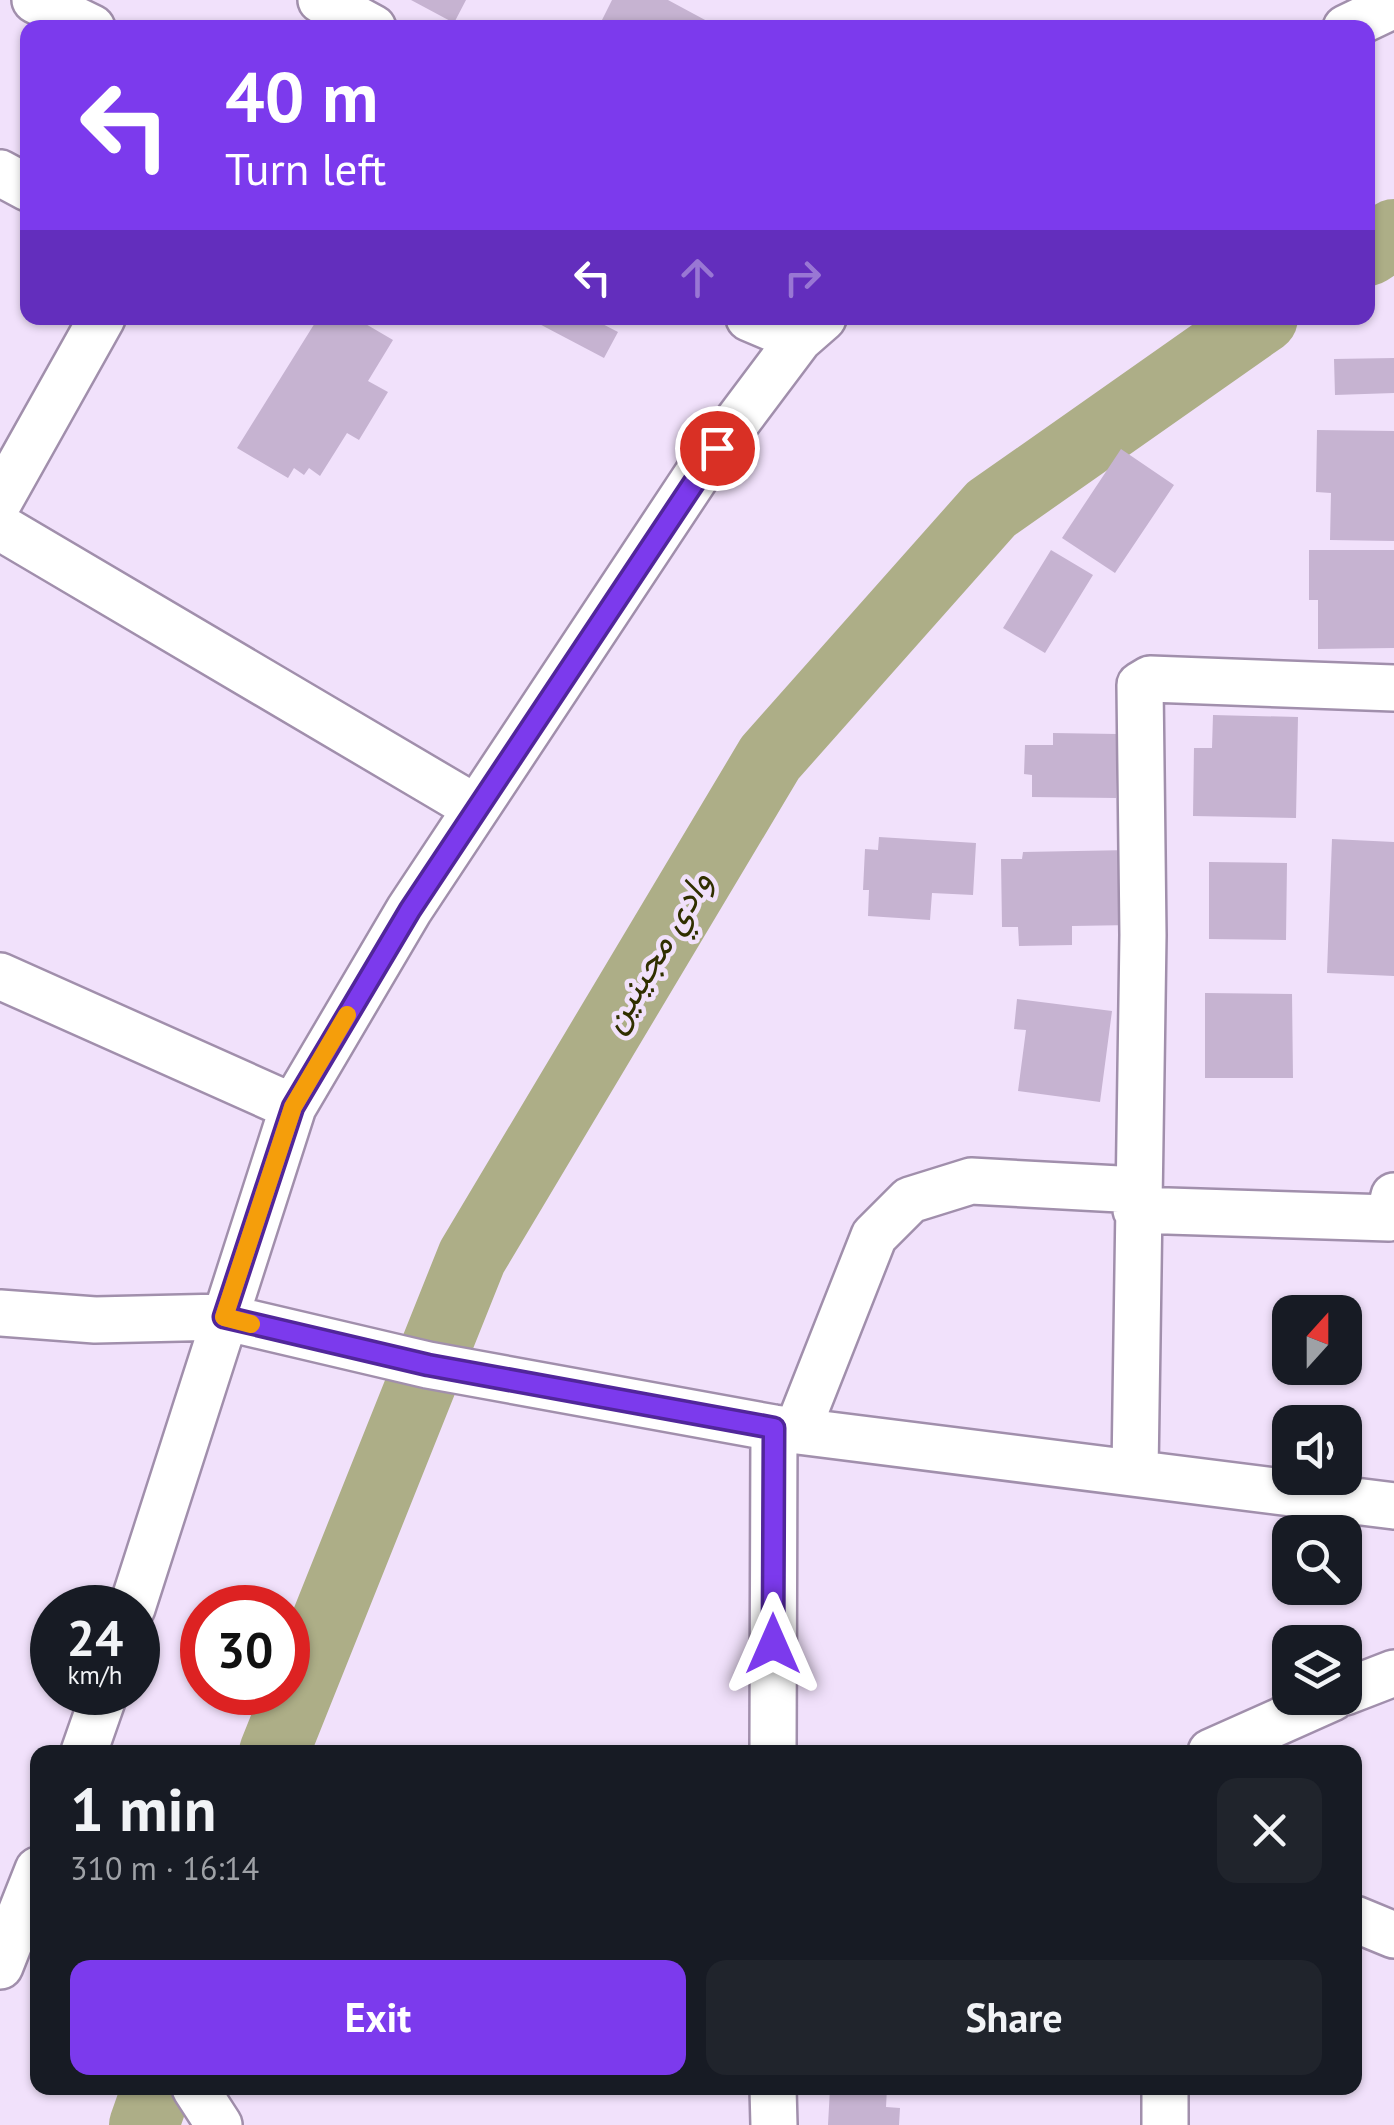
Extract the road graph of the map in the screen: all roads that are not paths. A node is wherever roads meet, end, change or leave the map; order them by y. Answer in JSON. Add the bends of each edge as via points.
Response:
{"nodes":[{"id":1,"x":34,"y":0,"type":"edge"},
{"id":2,"x":322,"y":0,"type":"edge"},
{"id":3,"x":1394,"y":5,"type":"edge"},
{"id":4,"x":75,"y":20,"type":"edge"},
{"id":5,"x":358,"y":20,"type":"edge"},
{"id":6,"x":1363,"y":20,"type":"edge"},
{"id":7,"x":98,"y":325,"type":"edge"},
{"id":8,"x":811,"y":328,"type":"edge"},
{"id":9,"x":0,"y":500,"type":"edge"},
{"id":10,"x":0,"y":527,"type":"edge"},
{"id":11,"x":1394,"y":688,"type":"edge"},
{"id":12,"x":476,"y":808,"type":"junction"},
{"id":13,"x":0,"y":976,"type":"edge"},
{"id":14,"x":293,"y":1107,"type":"junction"},
{"id":15,"x":1137,"y":1200,"type":"junction"},
{"id":16,"x":1392,"y":1211,"type":"edge"},
{"id":17,"x":0,"y":1313,"type":"edge"},
{"id":18,"x":224,"y":1317,"type":"junction"},
{"id":19,"x":786,"y":1430,"type":"junction"},
{"id":20,"x":1135,"y":1472,"type":"junction"},
{"id":21,"x":1394,"y":1506,"type":"edge"},
{"id":22,"x":139,"y":1585,"type":"edge"},
{"id":23,"x":1394,"y":1673,"type":"edge"},
{"id":24,"x":1362,"y":1685,"type":"edge"},
{"id":25,"x":98,"y":1715,"type":"edge"},
{"id":26,"x":1294,"y":1715,"type":"edge"},
{"id":27,"x":87,"y":1745,"type":"edge"},
{"id":28,"x":773,"y":1745,"type":"edge"},
{"id":29,"x":1226,"y":1745,"type":"edge"},
{"id":30,"x":30,"y":1890,"type":"edge"},
{"id":31,"x":1362,"y":1922,"type":"edge"},
{"id":32,"x":1394,"y":1935,"type":"edge"},
{"id":33,"x":0,"y":1966,"type":"edge"},
{"id":34,"x":200,"y":2095,"type":"edge"},
{"id":35,"x":773,"y":2095,"type":"edge"},
{"id":36,"x":1164,"y":2095,"type":"edge"},
{"id":37,"x":219,"y":2125,"type":"edge"},
{"id":38,"x":774,"y":2125,"type":"edge"},
{"id":39,"x":1165,"y":2125,"type":"edge"}],
"edges":[{"from":1,"to":4,"type":"street"},
{"from":2,"to":5,"type":"street"},
{"from":3,"to":6,"type":"street"},
{"from":7,"to":9,"type":"street"},
{"from":8,"to":12,"type":"street","via":[[696,475]]},
{"from":10,"to":12,"type":"street"},
{"from":11,"to":15,"type":"street","via":[[1150,679],[1140,685],[1144,935]]},
{"from":12,"to":14,"type":"street"},
{"from":13,"to":14,"type":"street"},
{"from":14,"to":18,"type":"street"},
{"from":15,"to":16,"type":"street"},
{"from":15,"to":19,"type":"street","via":[[971,1182],[910,1200],[874,1236]]},
{"from":15,"to":20,"type":"street"},
{"from":17,"to":18,"type":"street","via":[[95,1320]]},
{"from":18,"to":19,"type":"street","via":[[428,1365]]},
{"from":18,"to":22,"type":"street"},
{"from":19,"to":20,"type":"street"},
{"from":19,"to":28,"type":"street"},
{"from":20,"to":21,"type":"street"},
{"from":23,"to":24,"type":"street"},
{"from":25,"to":27,"type":"street"},
{"from":26,"to":29,"type":"street"},
{"from":30,"to":33,"type":"street"},
{"from":31,"to":32,"type":"street"},
{"from":34,"to":37,"type":"street"},
{"from":35,"to":38,"type":"street"},
{"from":36,"to":39,"type":"street"}]}
